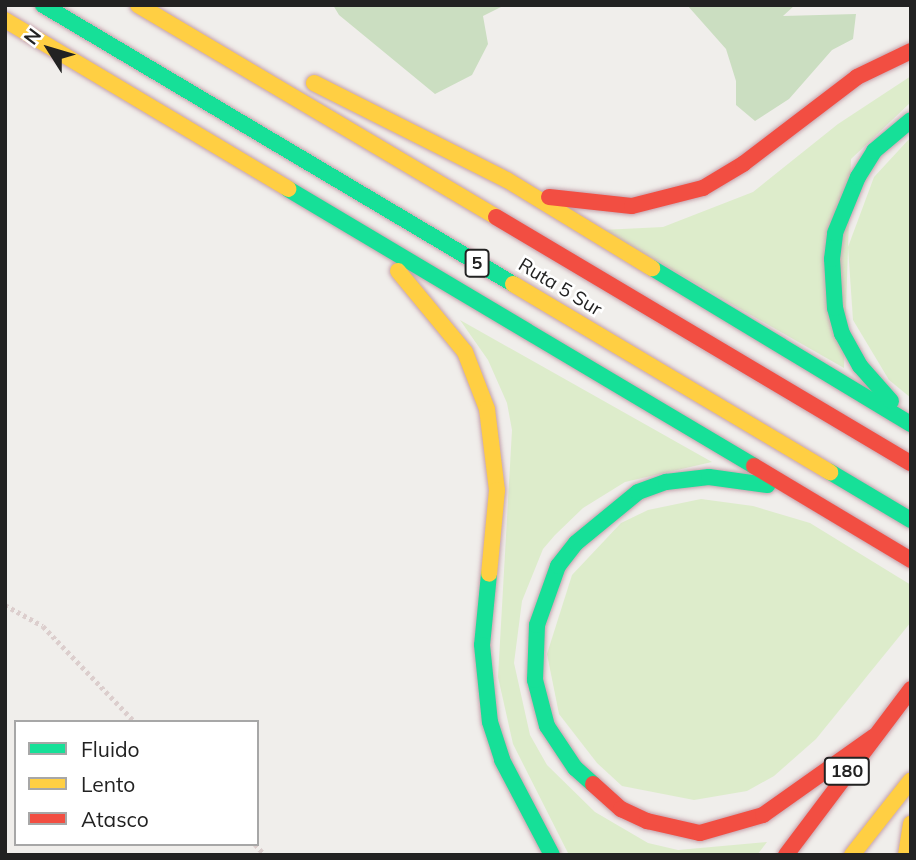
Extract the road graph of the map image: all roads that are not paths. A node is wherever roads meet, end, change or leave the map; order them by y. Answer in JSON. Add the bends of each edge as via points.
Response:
{"nodes":[{"id":1,"x":43,"y":5,"type":"edge"},
{"id":2,"x":139,"y":5,"type":"edge"},
{"id":3,"x":5,"y":20,"type":"edge"},
{"id":4,"x":911,"y":51,"type":"edge"},
{"id":5,"x":266,"y":60,"type":"dead end"},
{"id":6,"x":301,"y":77,"type":"dead end"},
{"id":7,"x":911,"y":120,"type":"edge"},
{"id":8,"x":507,"y":180,"type":"junction"},
{"id":9,"x":349,"y":228,"type":"junction"},
{"id":10,"x":911,"y":418,"type":"edge"},
{"id":11,"x":911,"y":424,"type":"edge"},
{"id":12,"x":911,"y":463,"type":"edge"},
{"id":13,"x":793,"y":490,"type":"junction"},
{"id":14,"x":911,"y":520,"type":"edge"},
{"id":15,"x":911,"y":560,"type":"edge"},
{"id":16,"x":911,"y":689,"type":"edge"},
{"id":17,"x":873,"y":737,"type":"junction"},
{"id":18,"x":911,"y":780,"type":"edge"},
{"id":19,"x":911,"y":823,"type":"edge"},
{"id":20,"x":552,"y":855,"type":"edge"},
{"id":21,"x":786,"y":855,"type":"edge"},
{"id":22,"x":852,"y":855,"type":"edge"},
{"id":23,"x":906,"y":855,"type":"edge"}],
"edges":[{"from":1,"to":14,"type":"highway","name":"Ruta 5 Sur","number":"5"},
{"from":2,"to":5,"type":"highway"},
{"from":2,"to":12,"type":"highway","name":"Ruta 5 Sur"},
{"from":3,"to":9,"type":"highway"},
{"from":4,"to":8,"type":"highway","via":[[857,77],[743,164],[681,196],[607,206],[555,199]]},
{"from":6,"to":8,"type":"highway"},
{"from":7,"to":10,"type":"highway","via":[[874,151],[858,177],[835,233],[831,282],[842,334],[860,366]]},
{"from":8,"to":11,"type":"highway"},
{"from":9,"to":13,"type":"highway"},
{"from":9,"to":20,"type":"highway","via":[[396,269],[448,327],[465,352],[487,409],[497,490],[482,645],[490,722],[513,783]]},
{"from":13,"to":15,"type":"highway"},
{"from":13,"to":17,"type":"highway","via":[[709,477],[666,482],[638,492],[596,523],[558,566],[545,594],[534,653],[540,703],[560,746],[597,790],[647,821],[700,833],[763,815]]},
{"from":16,"to":17,"type":"highway","number":"180"},
{"from":17,"to":21,"type":"highway","number":"180"},
{"from":18,"to":22,"type":"highway","number":"180"},
{"from":19,"to":23,"type":"highway"}]}
